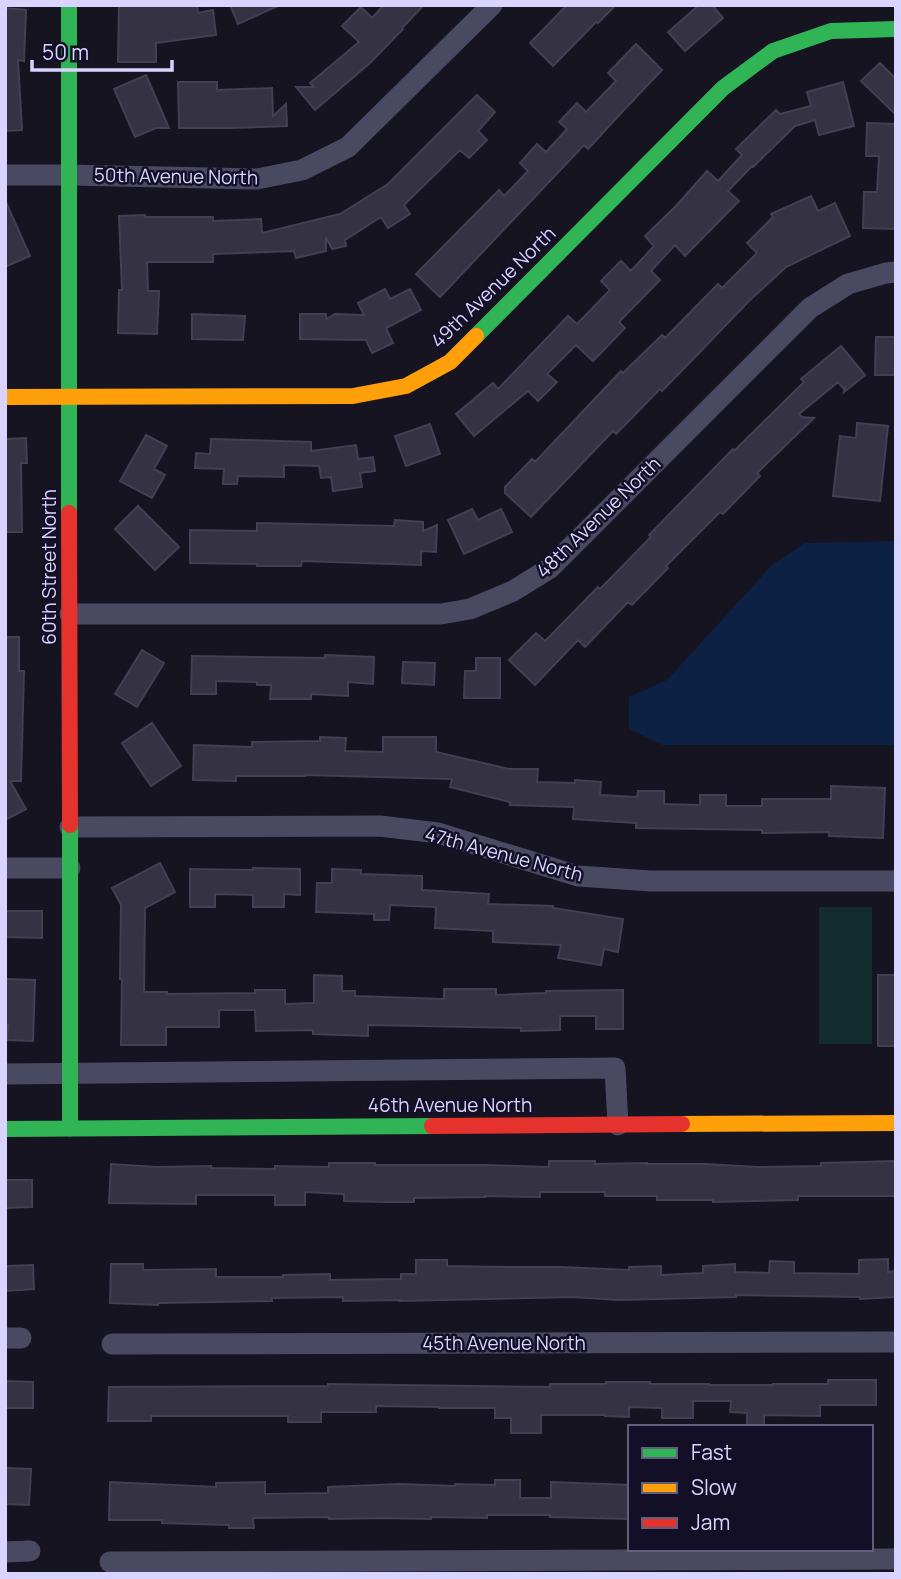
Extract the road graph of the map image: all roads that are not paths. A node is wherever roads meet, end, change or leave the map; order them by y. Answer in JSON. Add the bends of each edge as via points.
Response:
{"nodes":[{"id":1,"x":69,"y":5,"type":"edge"},
{"id":2,"x":492,"y":5,"type":"edge"},
{"id":3,"x":896,"y":29,"type":"edge"},
{"id":4,"x":69,"y":174,"type":"junction"},
{"id":5,"x":5,"y":175,"type":"edge"},
{"id":6,"x":896,"y":272,"type":"edge"},
{"id":7,"x":5,"y":397,"type":"edge"},
{"id":8,"x":70,"y":397,"type":"junction"},
{"id":9,"x":70,"y":614,"type":"junction"},
{"id":10,"x":70,"y":827,"type":"junction"},
{"id":11,"x":5,"y":868,"type":"edge"},
{"id":12,"x":70,"y":868,"type":"junction"},
{"id":13,"x":896,"y":881,"type":"edge"},
{"id":14,"x":5,"y":1074,"type":"edge"},
{"id":15,"x":71,"y":1074,"type":"junction"},
{"id":16,"x":896,"y":1123,"type":"edge"},
{"id":17,"x":618,"y":1125,"type":"junction"},
{"id":18,"x":5,"y":1129,"type":"edge"},
{"id":19,"x":71,"y":1129,"type":"junction"},
{"id":20,"x":896,"y":1342,"type":"edge"},
{"id":21,"x":113,"y":1344,"type":"dead end"},
{"id":22,"x":30,"y":1551,"type":"dead end"},
{"id":23,"x":5,"y":1552,"type":"edge"},
{"id":24,"x":896,"y":1559,"type":"edge"},
{"id":25,"x":110,"y":1562,"type":"dead end"},
{"id":26,"x":534,"y":1567,"type":"edge"},
{"id":27,"x":172,"y":1568,"type":"edge"}],
"edges":[{"from":1,"to":4,"type":"street","name":"60th Street North"},
{"from":2,"to":4,"type":"street","name":"50th Avenue North","via":[[348,148],[302,170],[257,178]]},
{"from":3,"to":8,"type":"street","name":"49th Avenue North","via":[[831,31],[773,51],[723,88],[450,362],[406,386],[354,396]]},
{"from":4,"to":5,"type":"street","name":"50th Avenue North"},
{"from":4,"to":8,"type":"street","name":"60th Street North"},
{"from":6,"to":9,"type":"street","name":"48th Avenue North","via":[[848,284],[810,308],[550,568],[513,591],[470,609],[441,614]]},
{"from":7,"to":8,"type":"street","name":"49th Avenue North"},
{"from":8,"to":9,"type":"street","name":"60th Street North"},
{"from":9,"to":10,"type":"street","name":"60th Street North"},
{"from":10,"to":12,"type":"street","name":"60th Street North"},
{"from":10,"to":13,"type":"street","name":"47th Avenue North","via":[[380,826],[438,833],[578,876],[651,881]]},
{"from":11,"to":12,"type":"street"},
{"from":12,"to":15,"type":"street","name":"60th Street North"},
{"from":14,"to":15,"type":"street"},
{"from":15,"to":17,"type":"street","via":[[615,1068]]},
{"from":15,"to":19,"type":"street","name":"60th Street North"},
{"from":16,"to":17,"type":"street","name":"46th Avenue North"},
{"from":17,"to":19,"type":"street","name":"46th Avenue North"},
{"from":18,"to":19,"type":"street","name":"46th Avenue North"},
{"from":20,"to":21,"type":"street","name":"45th Avenue North"},
{"from":22,"to":23,"type":"street"},
{"from":24,"to":26,"type":"street"},
{"from":25,"to":27,"type":"street"},
{"from":26,"to":27,"type":"street"}]}
